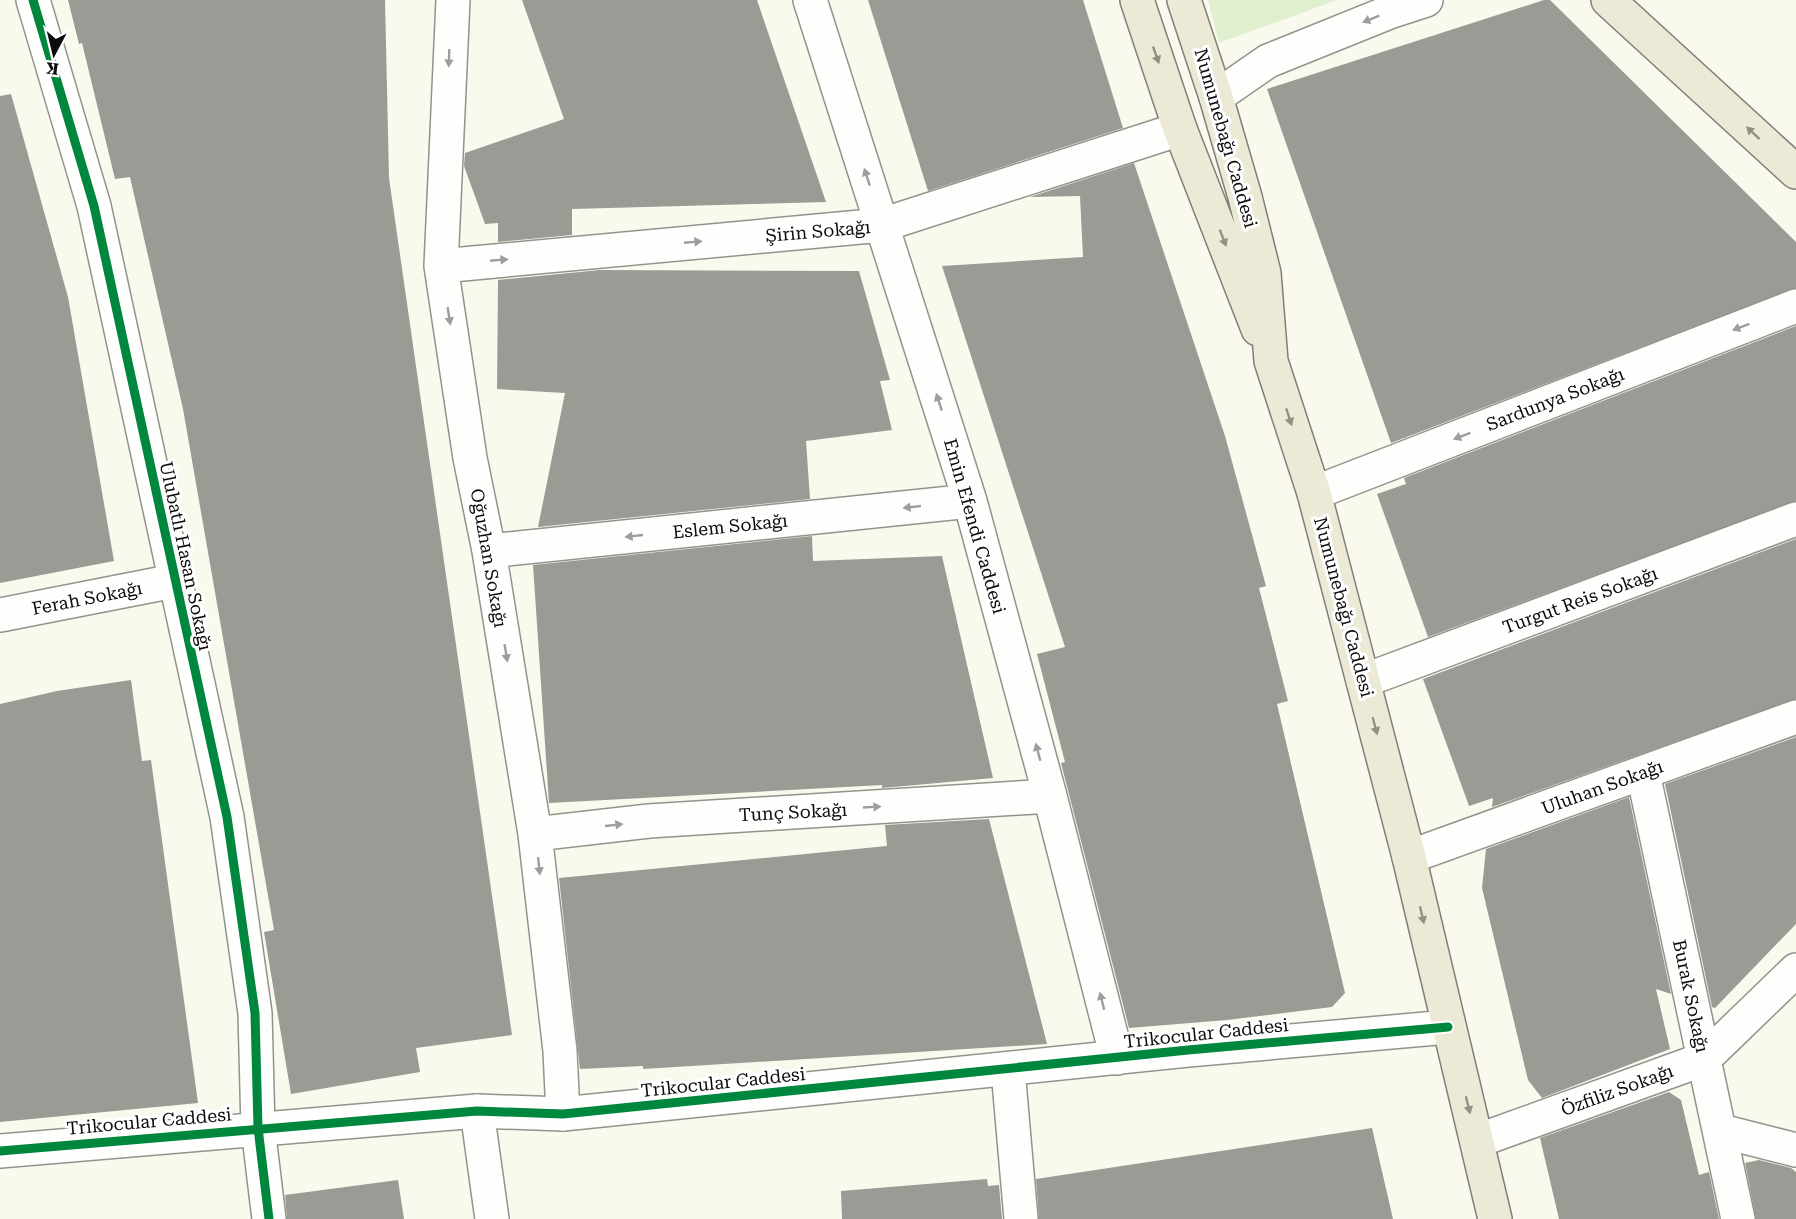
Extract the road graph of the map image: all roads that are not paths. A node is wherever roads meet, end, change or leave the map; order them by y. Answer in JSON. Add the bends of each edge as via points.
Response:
{"nodes":[{"id":1,"x":33,"y":0,"type":"edge"},
{"id":2,"x":453,"y":0,"type":"edge"},
{"id":3,"x":810,"y":0,"type":"edge"},
{"id":4,"x":1137,"y":0,"type":"edge"},
{"id":5,"x":1184,"y":0,"type":"edge"},
{"id":6,"x":1426,"y":0,"type":"edge"},
{"id":7,"x":1608,"y":0,"type":"edge"},
{"id":8,"x":1216,"y":97,"type":"junction"},
{"id":9,"x":1180,"y":129,"type":"junction"},
{"id":10,"x":1796,"y":172,"type":"edge"},
{"id":11,"x":882,"y":225,"type":"junction"},
{"id":12,"x":441,"y":266,"type":"junction"},
{"id":13,"x":1796,"y":306,"type":"edge"},
{"id":14,"x":1271,"y":361,"type":"junction"},
{"id":15,"x":1314,"y":493,"type":"junction"},
{"id":16,"x":970,"y":501,"type":"junction"},
{"id":17,"x":1796,"y":519,"type":"edge"},
{"id":18,"x":489,"y":551,"type":"junction"},
{"id":19,"x":174,"y":581,"type":"junction"},
{"id":20,"x":0,"y":615,"type":"edge"},
{"id":21,"x":1363,"y":681,"type":"junction"},
{"id":22,"x":1796,"y":717,"type":"edge"},
{"id":23,"x":1643,"y":773,"type":"junction"},
{"id":24,"x":1050,"y":796,"type":"junction"},
{"id":25,"x":535,"y":834,"type":"junction"},
{"id":26,"x":1409,"y":857,"type":"junction"},
{"id":27,"x":1796,"y":970,"type":"edge"},
{"id":28,"x":1448,"y":1027,"type":"junction"},
{"id":29,"x":1117,"y":1058,"type":"junction"},
{"id":30,"x":1704,"y":1059,"type":"junction"},
{"id":31,"x":1008,"y":1070,"type":"junction"},
{"id":32,"x":477,"y":1111,"type":"junction"},
{"id":33,"x":563,"y":1114,"type":"junction"},
{"id":34,"x":258,"y":1128,"type":"junction"},
{"id":35,"x":1721,"y":1131,"type":"junction"},
{"id":36,"x":1477,"y":1141,"type":"junction"},
{"id":37,"x":1796,"y":1150,"type":"edge"},
{"id":38,"x":0,"y":1151,"type":"edge"},
{"id":39,"x":269,"y":1219,"type":"edge"},
{"id":40,"x":492,"y":1219,"type":"edge"},
{"id":41,"x":1021,"y":1219,"type":"edge"},
{"id":42,"x":1495,"y":1219,"type":"edge"},
{"id":43,"x":1738,"y":1219,"type":"edge"}],
"edges":[{"from":1,"to":19,"type":"street","name":"Ulubatlı Hasan Sokağı","via":[[94,206]]},
{"from":2,"to":12,"type":"street","name":"Oğuzhan Sokağı","one_way":true},
{"from":11,"to":3,"type":"street","name":"Emin Efendi Caddesi","one_way":true},
{"from":4,"to":9,"type":"main road","one_way":true},
{"from":5,"to":8,"type":"main road","name":"Numunebağı Caddesi"},
{"from":6,"to":8,"type":"street","one_way":true,"via":[[1268,61]]},
{"from":10,"to":7,"type":"main road","one_way":true},
{"from":8,"to":14,"type":"main road","name":"Numunebağı Caddesi","via":[[1264,273]]},
{"from":9,"to":11,"type":"street","name":"Şirin Sokağı"},
{"from":9,"to":14,"type":"main road","one_way":true},
{"from":12,"to":11,"type":"street","name":"Şirin Sokağı","one_way":true},
{"from":16,"to":11,"type":"street","name":"Emin Efendi Caddesi","one_way":true},
{"from":12,"to":18,"type":"street","name":"Oğuzhan Sokağı","one_way":true,"via":[[470,458]]},
{"from":13,"to":15,"type":"street","name":"Sardunya Sokağı","one_way":true},
{"from":14,"to":15,"type":"main road","name":"Numunebağı Caddesi","one_way":true},
{"from":15,"to":21,"type":"main road","name":"Numunebağı Caddesi"},
{"from":16,"to":18,"type":"street","name":"Eslem Sokağı","one_way":true},
{"from":24,"to":16,"type":"street","name":"Emin Efendi Caddesi","one_way":true},
{"from":17,"to":21,"type":"street","name":"Turgut Reis Sokağı"},
{"from":18,"to":25,"type":"street","name":"Oğuzhan Sokağı","one_way":true},
{"from":19,"to":20,"type":"street","name":"Ferah Sokağı"},
{"from":19,"to":34,"type":"street","name":"Ulubatlı Hasan Sokağı","via":[[227,817],[255,1013]]},
{"from":21,"to":26,"type":"main road","name":"Numunebağı Caddesi","one_way":true},
{"from":22,"to":23,"type":"street","name":"Uluhan Sokağı"},
{"from":23,"to":26,"type":"street","name":"Uluhan Sokağı"},
{"from":23,"to":30,"type":"street","name":"Burak Sokağı"},
{"from":25,"to":24,"type":"street","name":"Tunç Sokağı","one_way":true,"via":[[649,821]]},
{"from":29,"to":24,"type":"street","name":"Emin Efendi Caddesi","one_way":true},
{"from":25,"to":33,"type":"street","name":"Oğuzhan Sokağı","one_way":true,"via":[[560,1051]]},
{"from":26,"to":28,"type":"main road","name":"Numunebağı Caddesi","one_way":true},
{"from":27,"to":30,"type":"street","name":"Özfiliz Sokağı"},
{"from":28,"to":29,"type":"street","name":"Trikocular Caddesi"},
{"from":28,"to":36,"type":"main road","name":"Numunebağı Caddesi","one_way":true},
{"from":29,"to":31,"type":"street","name":"Trikocular Caddesi"},
{"from":30,"to":35,"type":"street","name":"Burak Sokağı"},
{"from":30,"to":36,"type":"street","name":"Özfiliz Sokağı"},
{"from":31,"to":33,"type":"street","name":"Trikocular Caddesi"},
{"from":31,"to":41,"type":"street"},
{"from":32,"to":33,"type":"street","name":"Trikocular Caddesi"},
{"from":32,"to":34,"type":"street","name":"Trikocular Caddesi"},
{"from":32,"to":40,"type":"street"},
{"from":34,"to":38,"type":"street","name":"Trikocular Caddesi"},
{"from":34,"to":39,"type":"street","name":"Ulubatlı Hasan Sokağı"},
{"from":35,"to":37,"type":"street"},
{"from":35,"to":43,"type":"street","name":"Burak Sokağı"},
{"from":36,"to":42,"type":"main road","name":"Numunebağı Caddesi"}]}
